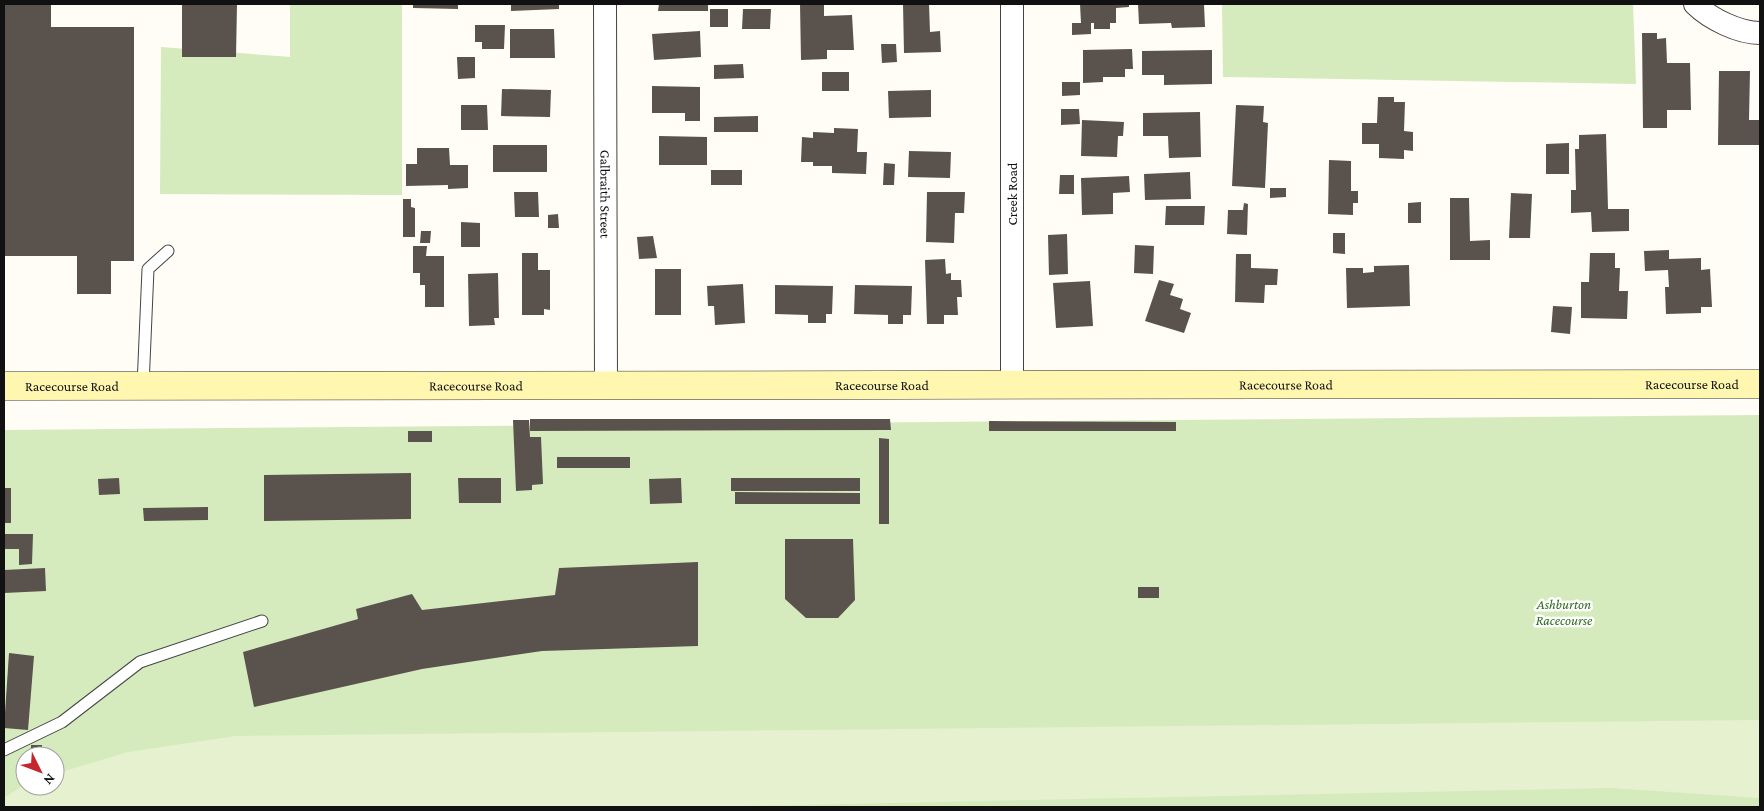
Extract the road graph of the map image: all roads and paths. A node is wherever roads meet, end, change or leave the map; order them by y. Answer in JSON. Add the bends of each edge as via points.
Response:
{"nodes":[{"id":1,"x":604,"y":4,"type":"edge"},
{"id":2,"x":1012,"y":4,"type":"edge"},
{"id":3,"x":1695,"y":4,"type":"edge"},
{"id":4,"x":1760,"y":33,"type":"edge"},
{"id":5,"x":168,"y":251,"type":"dead end"},
{"id":6,"x":1760,"y":384,"type":"edge"},
{"id":7,"x":606,"y":385,"type":"junction"},
{"id":8,"x":1012,"y":385,"type":"junction"},
{"id":9,"x":4,"y":386,"type":"edge"},
{"id":10,"x":143,"y":386,"type":"junction"},
{"id":11,"x":262,"y":621,"type":"dead end"},
{"id":12,"x":4,"y":750,"type":"edge"}],
"edges":[{"from":1,"to":7,"type":"street","name":"Galbraith Street"},
{"from":2,"to":8,"type":"street","name":"Creek Road"},
{"from":3,"to":4,"type":"street","via":[[1704,13],[1749,33]]},
{"from":5,"to":10,"type":"lane","via":[[148,269]]},
{"from":6,"to":8,"type":"street","name":"Racecourse Road"},
{"from":7,"to":8,"type":"street","name":"Racecourse Road"},
{"from":7,"to":10,"type":"street","name":"Racecourse Road"},
{"from":9,"to":10,"type":"street","name":"Racecourse Road"},
{"from":11,"to":12,"type":"lane","via":[[140,662],[62,722]]}]}
